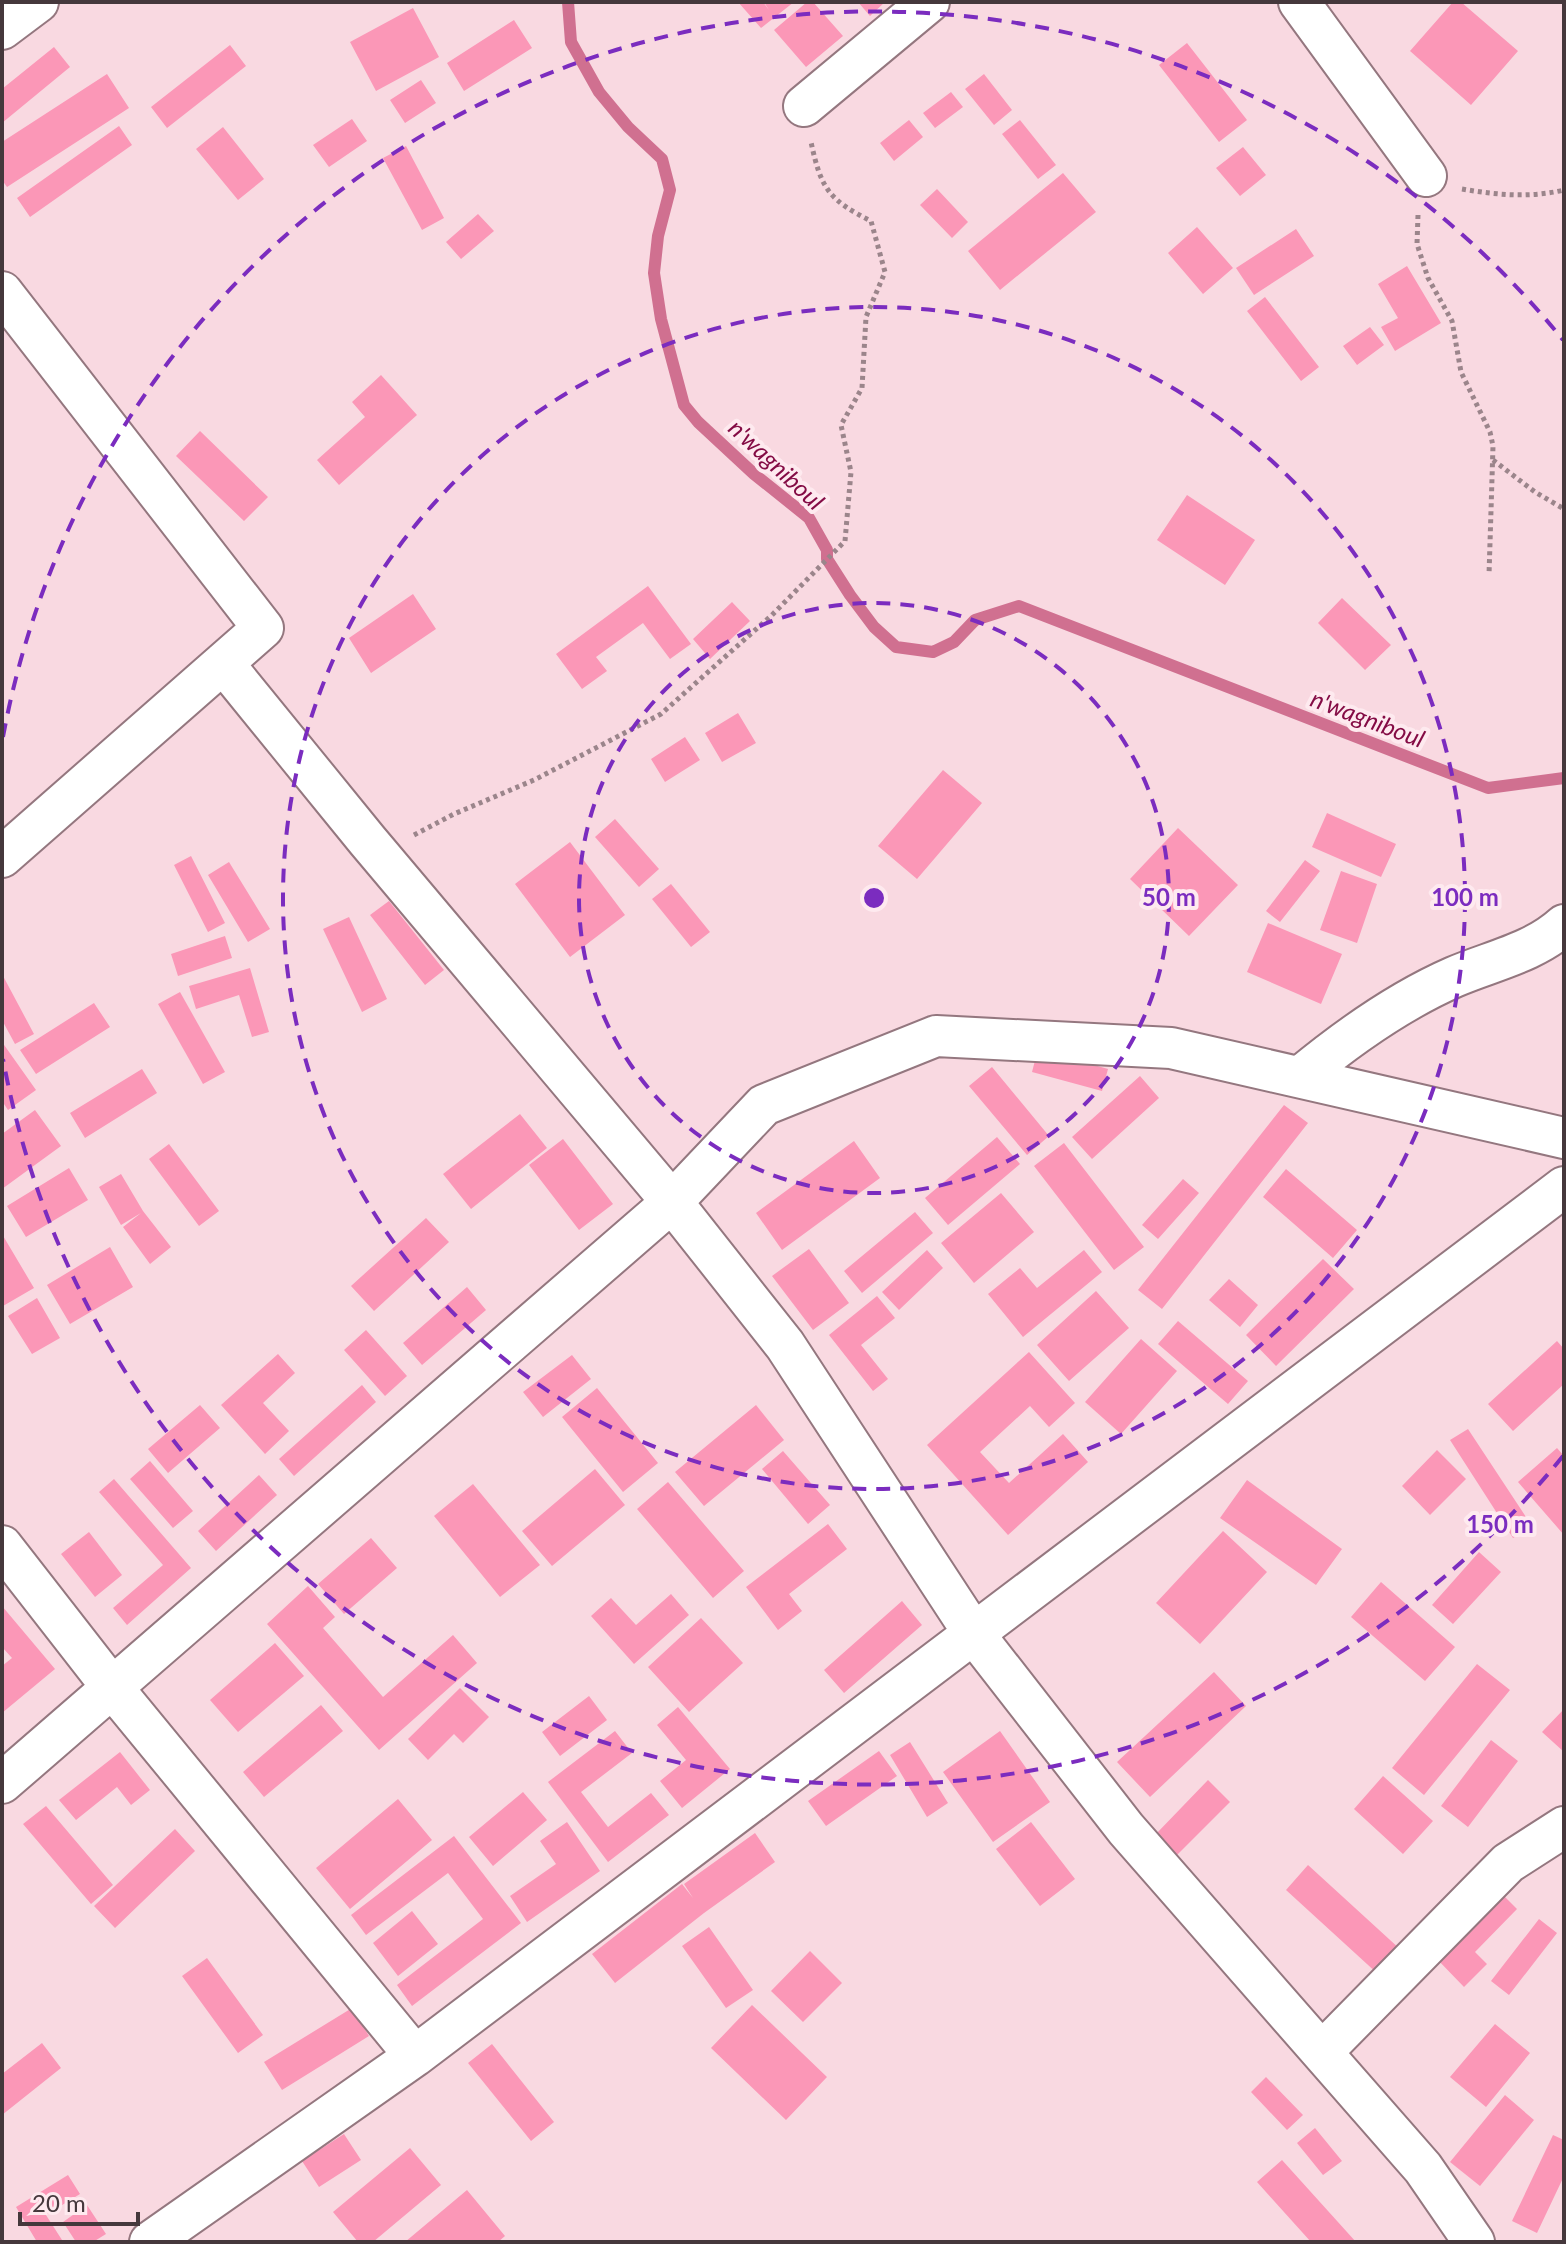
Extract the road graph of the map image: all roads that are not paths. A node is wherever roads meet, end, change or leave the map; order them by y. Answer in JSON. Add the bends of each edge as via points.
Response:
{"nodes":[{"id":1,"x":38,"y":2,"type":"edge"},
{"id":2,"x":929,"y":2,"type":"edge"},
{"id":3,"x":1299,"y":2,"type":"edge"},
{"id":4,"x":2,"y":29,"type":"edge"},
{"id":5,"x":804,"y":106,"type":"road end"},
{"id":6,"x":1426,"y":176,"type":"road end"},
{"id":7,"x":2,"y":292,"type":"edge"},
{"id":8,"x":223,"y":663,"type":"junction"},
{"id":9,"x":2,"y":857,"type":"edge"},
{"id":10,"x":1564,"y":925,"type":"edge"},
{"id":11,"x":1300,"y":1077,"type":"junction"},
{"id":12,"x":1564,"y":1138,"type":"edge"},
{"id":13,"x":1564,"y":1187,"type":"edge"},
{"id":14,"x":672,"y":1202,"type":"junction"},
{"id":15,"x":2,"y":1546,"type":"edge"},
{"id":16,"x":974,"y":1634,"type":"junction"},
{"id":17,"x":111,"y":1686,"type":"junction"},
{"id":18,"x":2,"y":1783,"type":"edge"},
{"id":19,"x":1564,"y":1827,"type":"edge"},
{"id":20,"x":1322,"y":2052,"type":"junction"},
{"id":21,"x":415,"y":2056,"type":"junction"},
{"id":22,"x":150,"y":2242,"type":"edge"},
{"id":23,"x":1474,"y":2242,"type":"edge"}],
"edges":[{"from":1,"to":4,"type":"street"},
{"from":2,"to":5,"type":"street"},
{"from":3,"to":6,"type":"street"},
{"from":7,"to":8,"type":"street","via":[[263,628]]},
{"from":8,"to":9,"type":"street"},
{"from":8,"to":14,"type":"street"},
{"from":10,"to":11,"type":"street","via":[[1540,942],[1395,1008]]},
{"from":11,"to":12,"type":"street"},
{"from":11,"to":14,"type":"street","via":[[1171,1048],[936,1036],[764,1105]]},
{"from":13,"to":16,"type":"street"},
{"from":14,"to":16,"type":"street","via":[[785,1345]]},
{"from":14,"to":17,"type":"street"},
{"from":15,"to":17,"type":"street"},
{"from":16,"to":20,"type":"street","via":[[1126,1829]]},
{"from":16,"to":21,"type":"street"},
{"from":17,"to":18,"type":"street"},
{"from":17,"to":21,"type":"street"},
{"from":19,"to":20,"type":"street","via":[[1508,1863]]},
{"from":20,"to":23,"type":"street","via":[[1423,2168]]},
{"from":21,"to":22,"type":"street"}]}
